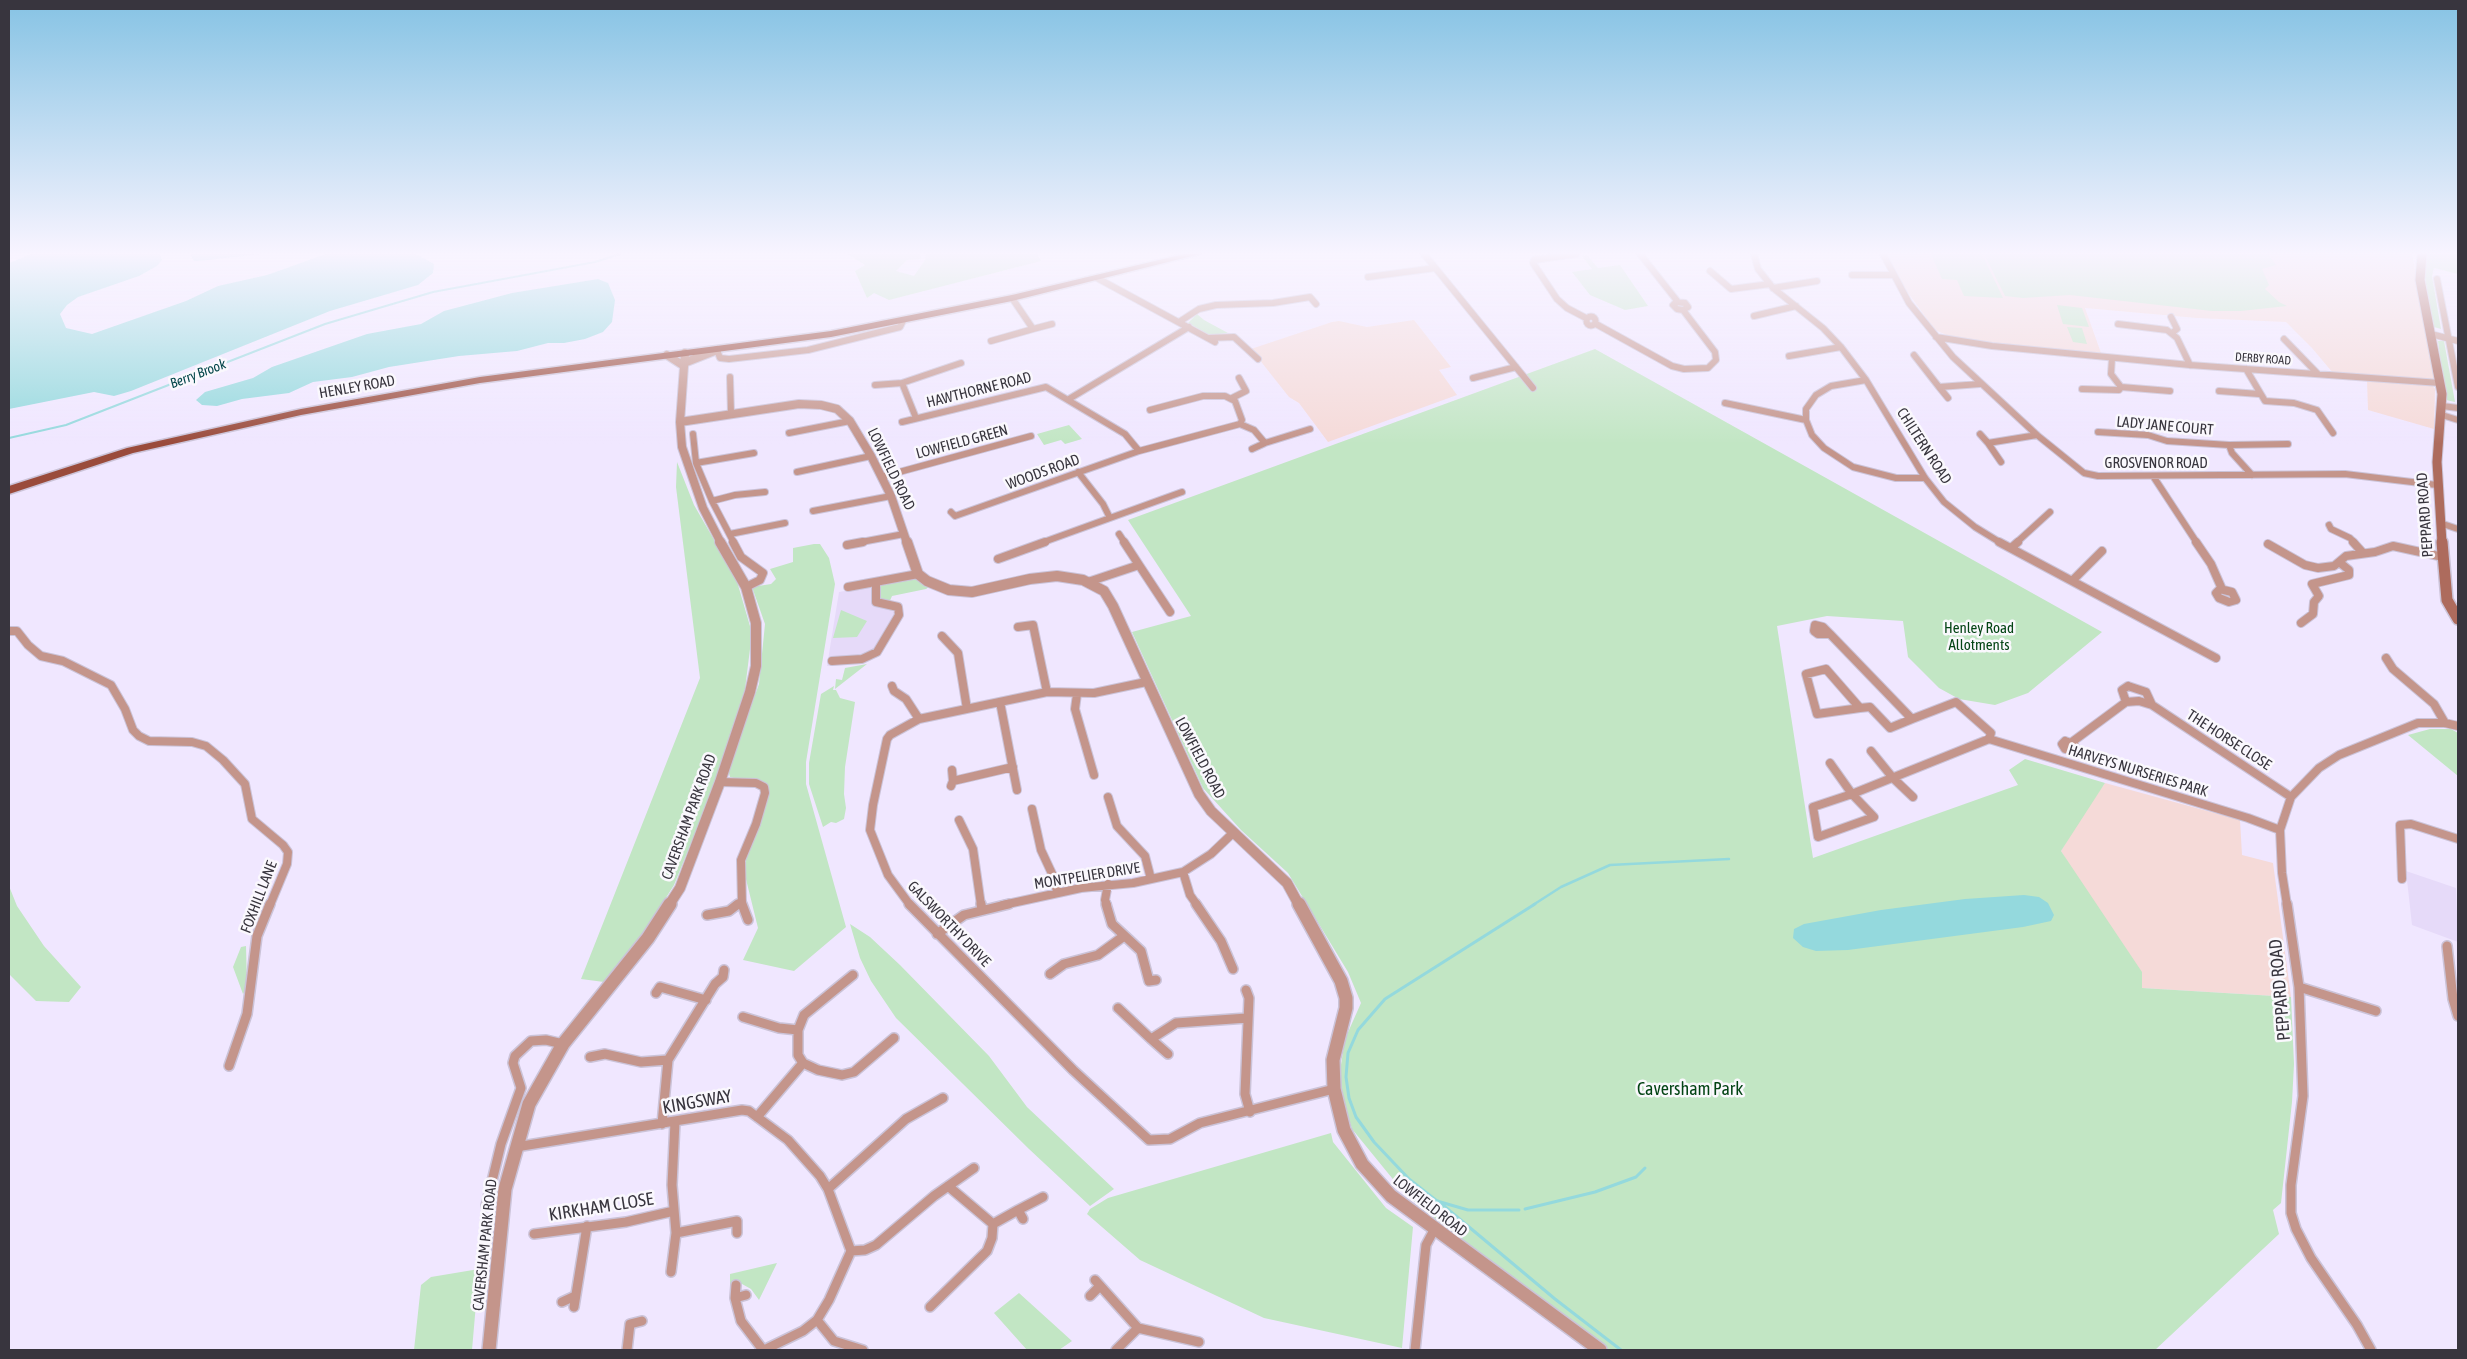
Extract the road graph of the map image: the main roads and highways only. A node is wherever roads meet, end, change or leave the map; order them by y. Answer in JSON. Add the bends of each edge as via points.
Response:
{"nodes":[{"id":1,"x":920,"y":317,"type":"edge"},
{"id":2,"x":2428,"y":317,"type":"edge"},
{"id":3,"x":9,"y":490,"type":"edge"},
{"id":4,"x":2458,"y":619,"type":"edge"}],
"edges":[{"from":1,"to":3,"type":"main road","name":"HENLEY ROAD","via":[[717,350],[685,361],[668,355],[480,380],[301,412],[132,450]]},
{"from":2,"to":4,"type":"main road","name":"PEPPARD ROAD","via":[[2442,411],[2437,485],[2447,600]]}]}
